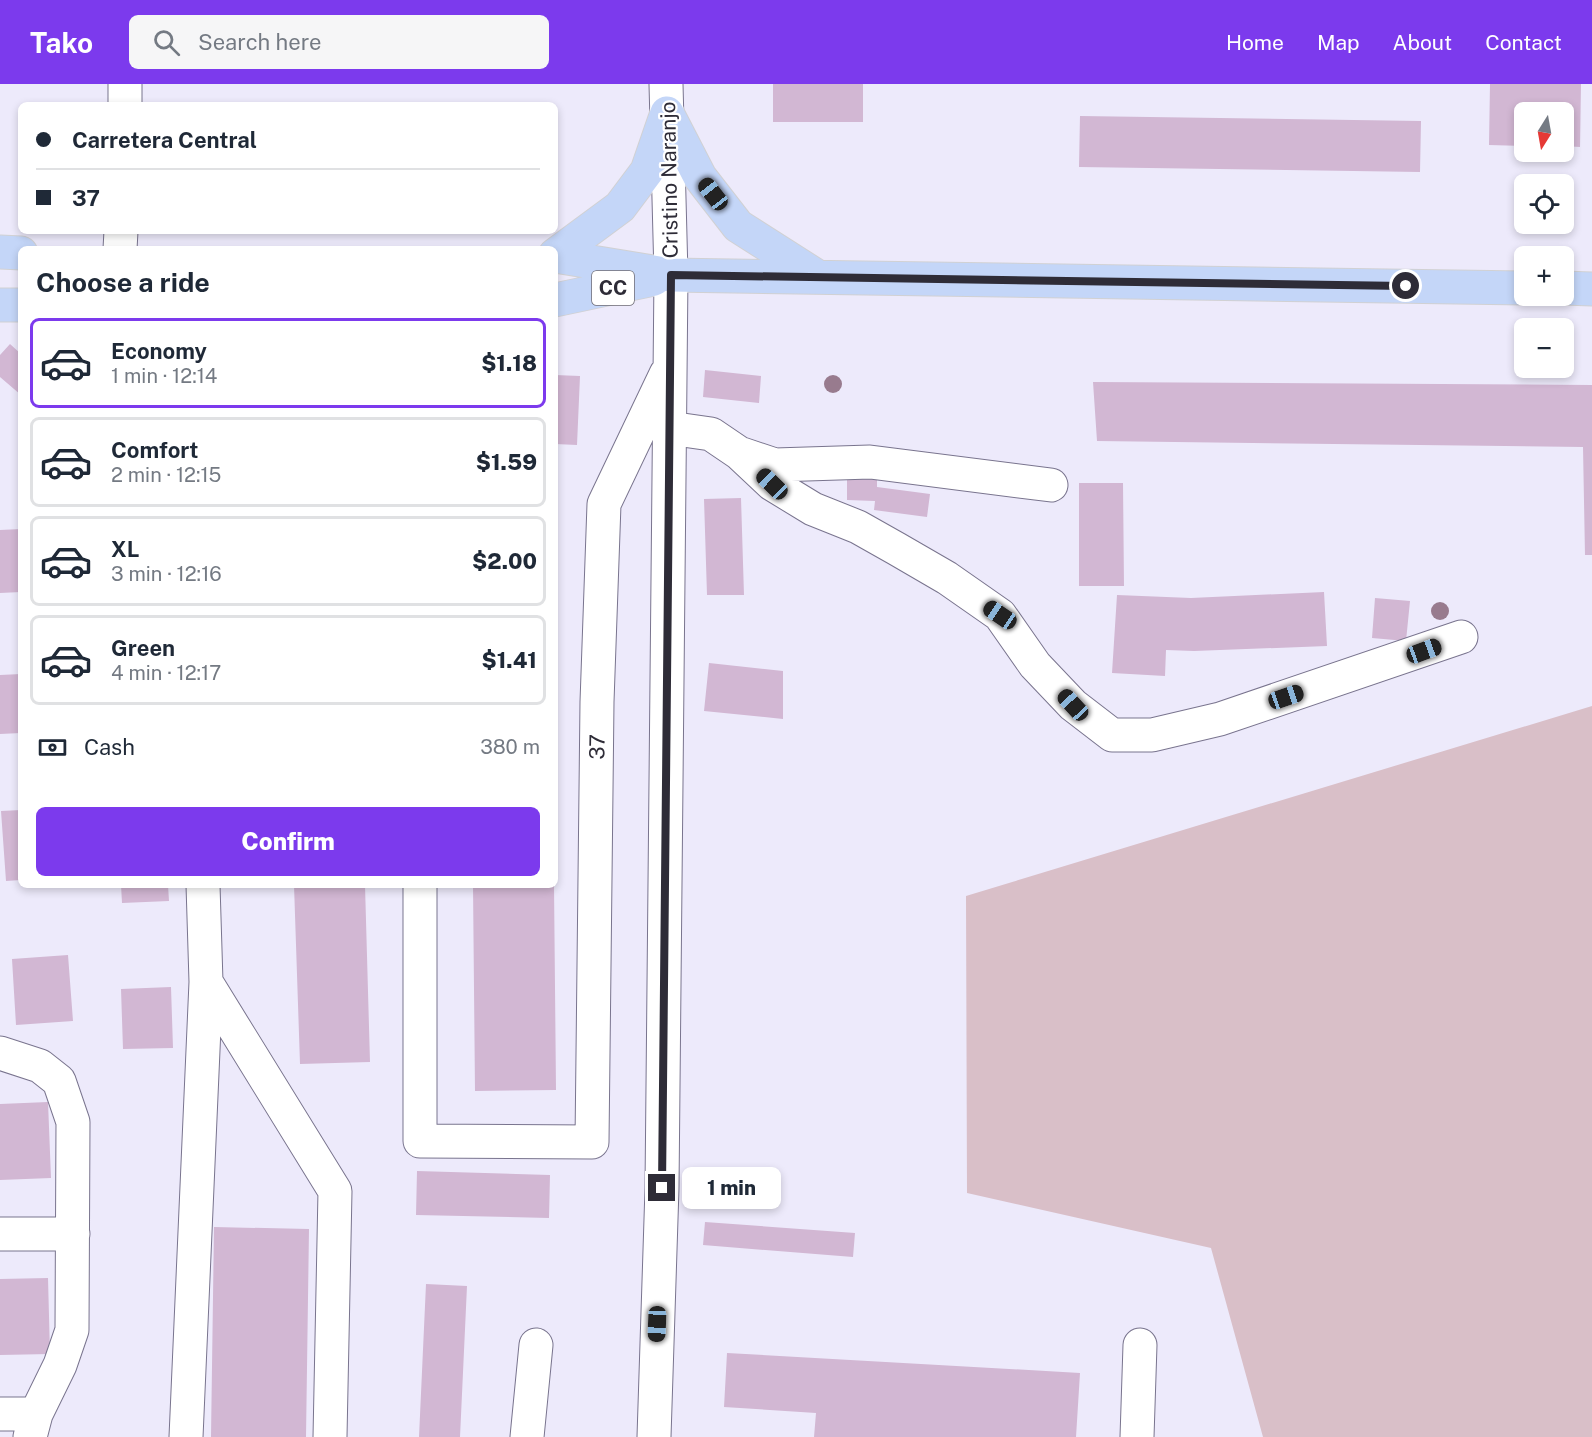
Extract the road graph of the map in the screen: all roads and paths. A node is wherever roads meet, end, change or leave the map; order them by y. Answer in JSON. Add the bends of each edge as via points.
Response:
{"nodes":[{"id":1,"x":125,"y":84,"type":"edge"},
{"id":2,"x":667,"y":99,"type":"edge"},
{"id":3,"x":125,"y":102,"type":"edge"},
{"id":4,"x":0,"y":252,"type":"edge"},
{"id":5,"x":18,"y":253,"type":"edge"},
{"id":6,"x":558,"y":253,"type":"edge"},
{"id":7,"x":558,"y":256,"type":"edge"},
{"id":8,"x":671,"y":275,"type":"junction"},
{"id":9,"x":818,"y":277,"type":"junction"},
{"id":10,"x":1514,"y":288,"type":"edge"},
{"id":11,"x":1574,"y":288,"type":"edge"},
{"id":12,"x":1592,"y":289,"type":"edge"},
{"id":13,"x":558,"y":299,"type":"edge"},
{"id":14,"x":0,"y":305,"type":"edge"},
{"id":15,"x":18,"y":305,"type":"edge"},
{"id":16,"x":670,"y":367,"type":"junction"},
{"id":17,"x":669,"y":428,"type":"junction"},
{"id":18,"x":739,"y":453,"type":"junction"},
{"id":19,"x":1052,"y":485,"type":"dead end"},
{"id":20,"x":1461,"y":637,"type":"dead end"},
{"id":21,"x":203,"y":888,"type":"edge"},
{"id":22,"x":420,"y":888,"type":"edge"},
{"id":23,"x":206,"y":982,"type":"junction"},
{"id":24,"x":0,"y":1053,"type":"edge"},
{"id":25,"x":0,"y":1234,"type":"edge"},
{"id":26,"x":73,"y":1234,"type":"junction"},
{"id":27,"x":536,"y":1345,"type":"dead end"},
{"id":28,"x":1140,"y":1345,"type":"dead end"},
{"id":29,"x":0,"y":1414,"type":"edge"},
{"id":30,"x":33,"y":1426,"type":"edge"},
{"id":31,"x":186,"y":1437,"type":"edge"},
{"id":32,"x":330,"y":1437,"type":"edge"},
{"id":33,"x":527,"y":1437,"type":"edge"},
{"id":34,"x":654,"y":1437,"type":"edge"},
{"id":35,"x":1137,"y":1437,"type":"edge"}],
"edges":[{"from":1,"to":3,"type":"street"},
{"from":2,"to":6,"type":"main road","via":[[647,171],[620,207]]},
{"from":2,"to":8,"type":"street","name":"Cristino Naranjo"},
{"from":2,"to":9,"type":"main road","via":[[700,177],[738,226]]},
{"from":4,"to":5,"type":"main road"},
{"from":7,"to":8,"type":"main road","number":"CC"},
{"from":8,"to":9,"type":"main road","number":"CC"},
{"from":8,"to":13,"type":"main road","number":"CC"},
{"from":8,"to":16,"type":"street","name":"37"},
{"from":9,"to":10,"type":"main road","number":"CC"},
{"from":11,"to":12,"type":"main road"},
{"from":14,"to":15,"type":"main road"},
{"from":16,"to":17,"type":"street","name":"37"},
{"from":16,"to":22,"type":"street","name":"37","via":[[604,504],[597,714],[592,1142],[420,1141]]},
{"from":17,"to":18,"type":"street","via":[[711,434]]},
{"from":17,"to":34,"type":"street","name":"37","via":[[662,1188]]},
{"from":18,"to":19,"type":"street","via":[[775,465],[870,462]]},
{"from":18,"to":20,"type":"street","via":[[772,484],[813,509],[858,527],[897,549],[1000,615],[1035,665],[1073,705],[1112,735],[1152,735],[1221,719]]},
{"from":21,"to":23,"type":"street"},
{"from":23,"to":31,"type":"street"},
{"from":23,"to":32,"type":"street","via":[[335,1191]]},
{"from":24,"to":26,"type":"street","via":[[40,1066],[59,1081],[73,1122]]},
{"from":25,"to":26,"type":"street"},
{"from":26,"to":30,"type":"street","via":[[72,1330]]},
{"from":27,"to":33,"type":"street"},
{"from":28,"to":35,"type":"street"},
{"from":29,"to":30,"type":"street"}]}
